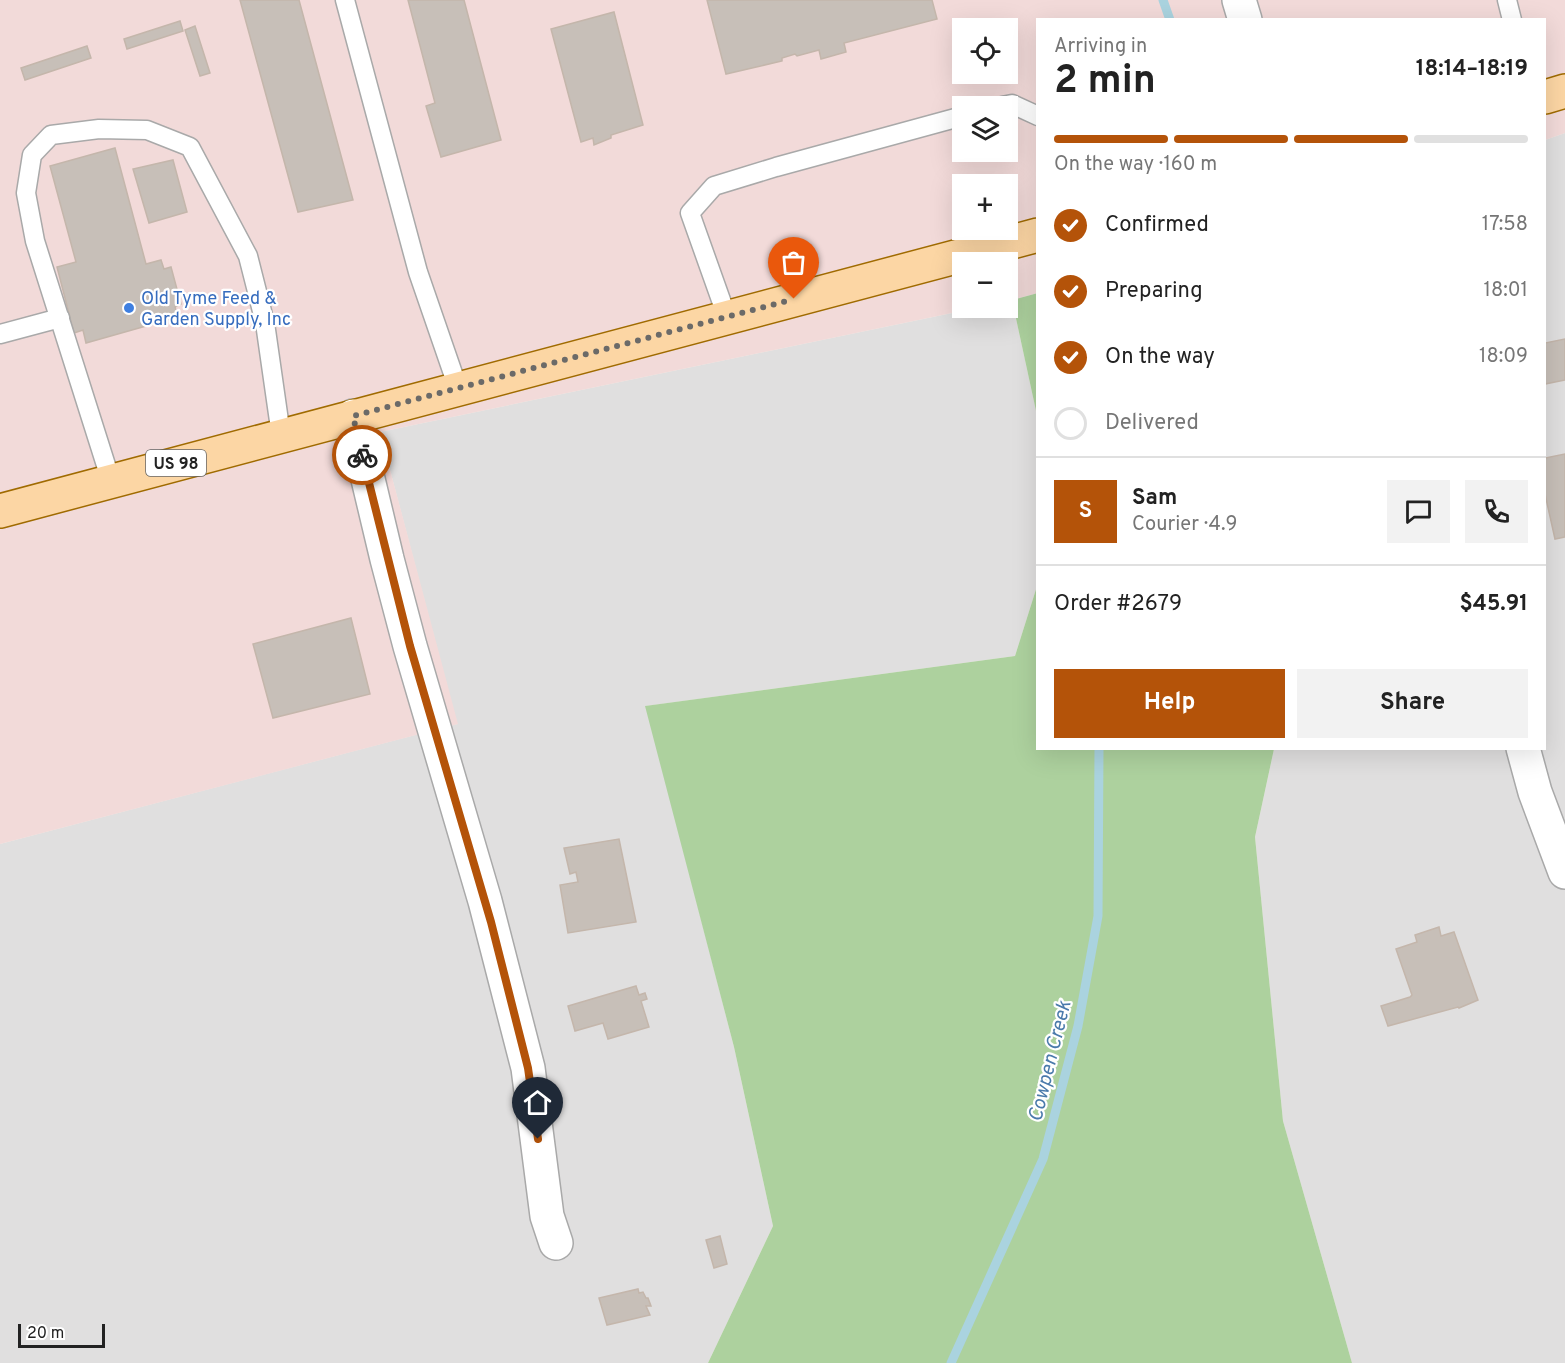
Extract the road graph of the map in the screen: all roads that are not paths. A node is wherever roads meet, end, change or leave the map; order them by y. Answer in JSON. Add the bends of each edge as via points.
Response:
{"nodes":[{"id":1,"x":345,"y":0,"type":"edge"},
{"id":2,"x":1239,"y":0,"type":"edge"},
{"id":3,"x":1507,"y":0,"type":"edge"},
{"id":4,"x":1244,"y":18,"type":"edge"},
{"id":5,"x":1512,"y":18,"type":"edge"},
{"id":6,"x":1565,"y":91,"type":"edge"},
{"id":7,"x":1546,"y":97,"type":"edge"},
{"id":8,"x":1018,"y":107,"type":"edge"},
{"id":9,"x":1036,"y":115,"type":"edge"},
{"id":10,"x":952,"y":119,"type":"edge"},
{"id":11,"x":1036,"y":236,"type":"edge"},
{"id":12,"x":727,"y":317,"type":"junction"},
{"id":13,"x":60,"y":318,"type":"junction"},
{"id":14,"x":0,"y":334,"type":"edge"},
{"id":15,"x":458,"y":388,"type":"junction"},
{"id":16,"x":353,"y":416,"type":"junction"},
{"id":17,"x":282,"y":435,"type":"junction"},
{"id":18,"x":111,"y":481,"type":"junction"},
{"id":19,"x":0,"y":511,"type":"edge"},
{"id":20,"x":1524,"y":750,"type":"edge"},
{"id":21,"x":1565,"y":872,"type":"edge"},
{"id":22,"x":556,"y":1243,"type":"dead end"}],
"edges":[{"from":1,"to":15,"type":"lane","via":[[418,272]]},
{"from":2,"to":4,"type":"street"},
{"from":3,"to":5,"type":"lane"},
{"from":6,"to":7,"type":"main road"},
{"from":8,"to":9,"type":"lane"},
{"from":10,"to":12,"type":"lane","via":[[714,186],[690,213]]},
{"from":11,"to":12,"type":"main road","number":"US 98"},
{"from":12,"to":15,"type":"main road","number":"US 98"},
{"from":13,"to":14,"type":"lane"},
{"from":13,"to":17,"type":"lane","via":[[35,241],[26,193],[32,155],[51,135],[99,129],[147,130],[190,147],[248,256],[265,323]]},
{"from":13,"to":18,"type":"lane"},
{"from":15,"to":16,"type":"main road","number":"US 98"},
{"from":16,"to":17,"type":"main road","number":"US 98"},
{"from":16,"to":22,"type":"street","via":[[410,646],[485,901],[528,1068],[547,1216]]},
{"from":17,"to":18,"type":"main road","number":"US 98"},
{"from":18,"to":19,"type":"main road","number":"US 98"},
{"from":20,"to":21,"type":"street"}]}
